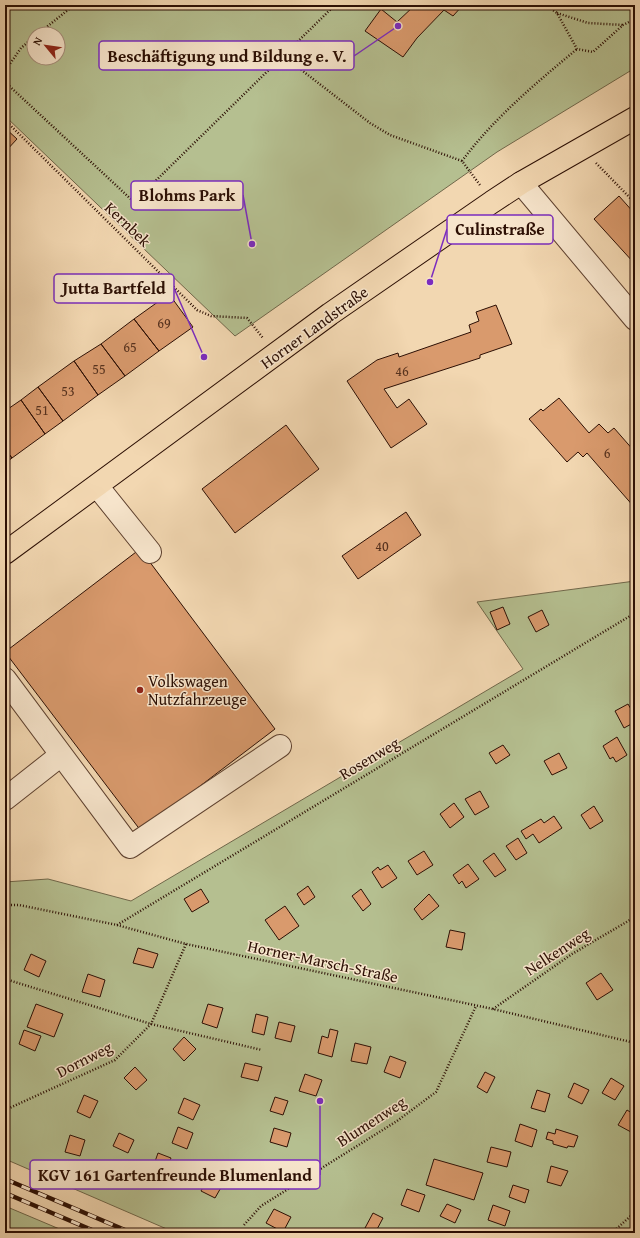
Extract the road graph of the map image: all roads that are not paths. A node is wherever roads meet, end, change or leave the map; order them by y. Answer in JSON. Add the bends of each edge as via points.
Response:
{"nodes":[{"id":1,"x":635,"y":118,"type":"edge"},
{"id":2,"x":520,"y":183,"type":"junction"},
{"id":3,"x":635,"y":319,"type":"edge"},
{"id":4,"x":97,"y":486,"type":"junction"},
{"id":5,"x":150,"y":552,"type":"dead end"},
{"id":6,"x":5,"y":553,"type":"edge"},
{"id":7,"x":5,"y":679,"type":"edge"},
{"id":8,"x":280,"y":746,"type":"dead end"},
{"id":9,"x":61,"y":755,"type":"junction"},
{"id":10,"x":5,"y":799,"type":"edge"}],
"edges":[{"from":1,"to":2,"type":"main road","name":"Horner Landstraße"},
{"from":2,"to":3,"type":"street"},
{"from":2,"to":4,"type":"main road","name":"Horner Landstraße","via":[[330,314]]},
{"from":4,"to":5,"type":"street"},
{"from":4,"to":6,"type":"main road","name":"Horner Landstraße"},
{"from":7,"to":9,"type":"street"},
{"from":8,"to":9,"type":"street","via":[[130,847]]},
{"from":9,"to":10,"type":"street"}]}
